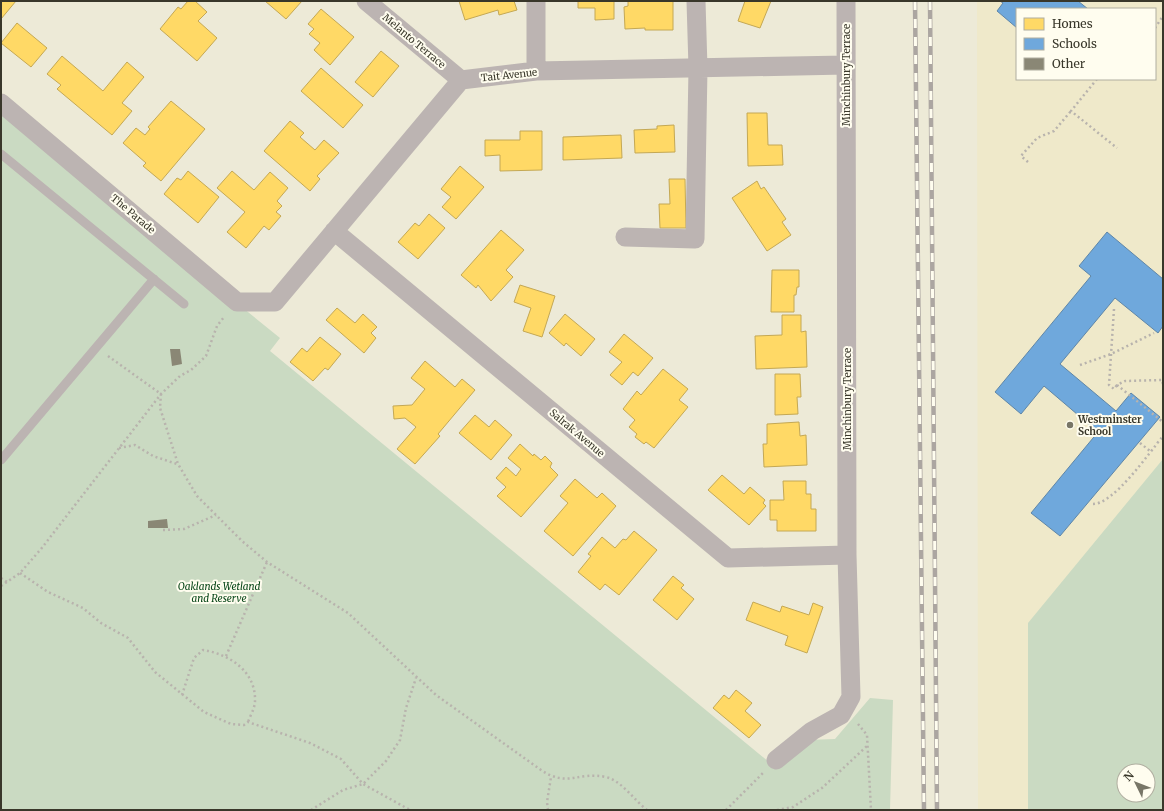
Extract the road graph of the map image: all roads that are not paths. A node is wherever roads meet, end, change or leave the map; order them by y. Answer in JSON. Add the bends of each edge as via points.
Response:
{"nodes":[{"id":1,"x":366,"y":1,"type":"edge"},
{"id":2,"x":536,"y":1,"type":"edge"},
{"id":3,"x":696,"y":1,"type":"edge"},
{"id":4,"x":846,"y":1,"type":"edge"},
{"id":5,"x":846,"y":65,"type":"junction"},
{"id":6,"x":698,"y":68,"type":"junction"},
{"id":7,"x":536,"y":71,"type":"junction"},
{"id":8,"x":462,"y":80,"type":"junction"},
{"id":9,"x":1,"y":102,"type":"edge"},
{"id":10,"x":1,"y":154,"type":"edge"},
{"id":11,"x":334,"y":231,"type":"junction"},
{"id":12,"x":625,"y":237,"type":"dead end"},
{"id":13,"x":154,"y":279,"type":"junction"},
{"id":14,"x":184,"y":304,"type":"dead end"},
{"id":15,"x":1,"y":460,"type":"edge"},
{"id":16,"x":847,"y":555,"type":"junction"},
{"id":17,"x":776,"y":760,"type":"road end"}],
"edges":[{"from":1,"to":8,"type":"street","name":"Melanto Terrace"},
{"from":2,"to":7,"type":"street"},
{"from":3,"to":6,"type":"street"},
{"from":4,"to":5,"type":"street","name":"Minchinbury Terrace"},
{"from":5,"to":6,"type":"street","name":"Tait Avenue"},
{"from":5,"to":16,"type":"street","name":"Minchinbury Terrace"},
{"from":6,"to":7,"type":"street","name":"Tait Avenue"},
{"from":6,"to":12,"type":"street","via":[[695,239]]},
{"from":7,"to":8,"type":"street","name":"Tait Avenue"},
{"from":8,"to":11,"type":"street"},
{"from":9,"to":11,"type":"street","name":"The Parade","via":[[237,302],[275,302]]},
{"from":10,"to":13,"type":"lane"},
{"from":11,"to":16,"type":"street","name":"Salrak Avenue","via":[[728,558]]},
{"from":13,"to":14,"type":"lane"},
{"from":13,"to":15,"type":"lane"},
{"from":16,"to":17,"type":"street","name":"Minchinbury Terrace","via":[[851,697],[841,715],[812,730]]}]}
